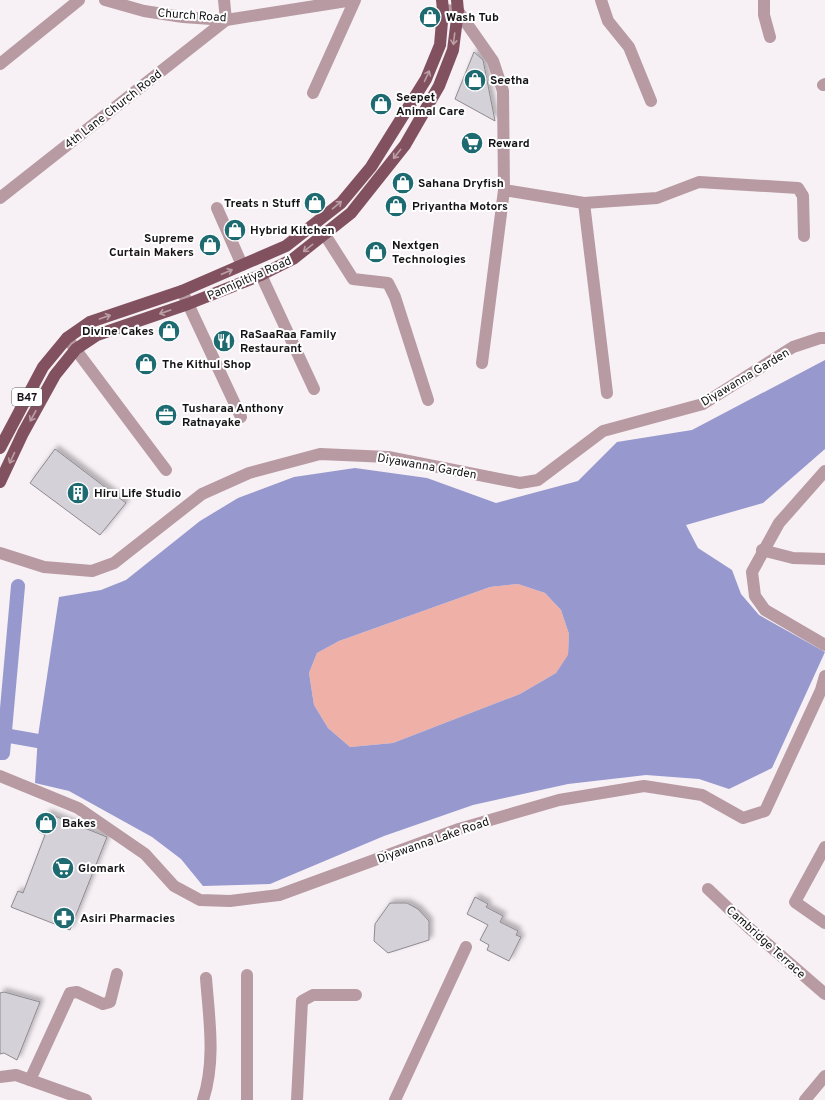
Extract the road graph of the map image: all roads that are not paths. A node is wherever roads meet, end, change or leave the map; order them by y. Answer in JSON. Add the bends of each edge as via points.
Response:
{"nodes":[{"id":1,"x":79,"y":0,"type":"edge"},
{"id":2,"x":104,"y":0,"type":"edge"},
{"id":3,"x":224,"y":0,"type":"edge"},
{"id":4,"x":348,"y":0,"type":"edge"},
{"id":5,"x":601,"y":0,"type":"edge"},
{"id":6,"x":764,"y":0,"type":"edge"},
{"id":7,"x":443,"y":5,"type":"edge"},
{"id":8,"x":457,"y":6,"type":"edge"},
{"id":9,"x":226,"y":20,"type":"junction"},
{"id":10,"x":770,"y":37,"type":"dead end"},
{"id":11,"x":0,"y":64,"type":"edge"},
{"id":12,"x":313,"y":93,"type":"dead end"},
{"id":13,"x":651,"y":101,"type":"dead end"},
{"id":14,"x":504,"y":190,"type":"junction"},
{"id":15,"x":0,"y":198,"type":"edge"},
{"id":16,"x":584,"y":204,"type":"junction"},
{"id":17,"x":217,"y":208,"type":"dead end"},
{"id":18,"x":325,"y":235,"type":"junction"},
{"id":19,"x":804,"y":236,"type":"dead end"},
{"id":20,"x":242,"y":265,"type":"junction"},
{"id":21,"x":261,"y":275,"type":"junction"},
{"id":22,"x":182,"y":291,"type":"junction"},
{"id":23,"x":188,"y":304,"type":"junction"},
{"id":24,"x":67,"y":338,"type":"junction"},
{"id":25,"x":825,"y":338,"type":"edge"},
{"id":26,"x":76,"y":349,"type":"junction"},
{"id":27,"x":482,"y":363,"type":"dead end"},
{"id":28,"x":314,"y":389,"type":"dead end"},
{"id":29,"x":606,"y":393,"type":"dead end"},
{"id":30,"x":428,"y":400,"type":"dead end"},
{"id":31,"x":241,"y":417,"type":"dead end"},
{"id":32,"x":0,"y":448,"type":"edge"},
{"id":33,"x":166,"y":470,"type":"dead end"},
{"id":34,"x":825,"y":471,"type":"edge"},
{"id":35,"x":0,"y":482,"type":"edge"},
{"id":36,"x":762,"y":550,"type":"junction"},
{"id":37,"x":0,"y":553,"type":"edge"},
{"id":38,"x":825,"y":559,"type":"edge"},
{"id":39,"x":825,"y":645,"type":"edge"},
{"id":40,"x":825,"y":676,"type":"edge"},
{"id":41,"x":0,"y":776,"type":"edge"},
{"id":42,"x":825,"y":847,"type":"edge"},
{"id":43,"x":708,"y":889,"type":"dead end"},
{"id":44,"x":825,"y":923,"type":"edge"},
{"id":45,"x":466,"y":947,"type":"dead end"},
{"id":46,"x":117,"y":974,"type":"dead end"},
{"id":47,"x":247,"y":975,"type":"dead end"},
{"id":48,"x":206,"y":978,"type":"dead end"},
{"id":49,"x":825,"y":994,"type":"edge"},
{"id":50,"x":356,"y":995,"type":"dead end"},
{"id":51,"x":825,"y":1076,"type":"edge"},
{"id":52,"x":0,"y":1077,"type":"edge"},
{"id":53,"x":30,"y":1080,"type":"junction"},
{"id":54,"x":86,"y":1100,"type":"edge"},
{"id":55,"x":203,"y":1100,"type":"edge"},
{"id":56,"x":247,"y":1100,"type":"edge"},
{"id":57,"x":297,"y":1100,"type":"edge"},
{"id":58,"x":394,"y":1100,"type":"edge"},
{"id":59,"x":805,"y":1100,"type":"edge"}],
"edges":[{"from":1,"to":11,"type":"street"},
{"from":2,"to":9,"type":"street","name":"Church Road","via":[[144,11]]},
{"from":3,"to":9,"type":"street"},
{"from":4,"to":9,"type":"street","name":"Church Road"},
{"from":4,"to":12,"type":"street"},
{"from":5,"to":13,"type":"street","via":[[608,21],[629,47]]},
{"from":6,"to":10,"type":"street","via":[[764,15]]},
{"from":7,"to":8,"type":"street"},
{"from":20,"to":7,"type":"main road","name":"Pannipitiya Road","number":"B47","one_way":true,"via":[[286,246],[341,202],[370,167],[426,79],[440,45]]},
{"from":8,"to":14,"type":"street","via":[[493,61],[503,91]]},
{"from":8,"to":18,"type":"main road","name":"Pannipitiya Road","number":"B47","one_way":true,"via":[[453,50],[439,86],[405,145],[351,213]]},
{"from":9,"to":15,"type":"street","name":"4th Lane Church Road"},
{"from":14,"to":16,"type":"street"},
{"from":14,"to":27,"type":"street"},
{"from":16,"to":19,"type":"street","via":[[657,198],[699,182],[798,188],[803,196]]},
{"from":16,"to":29,"type":"street"},
{"from":17,"to":20,"type":"street"},
{"from":18,"to":21,"type":"main road","name":"Pannipitiya Road","number":"B47","one_way":true,"via":[[293,259]]},
{"from":18,"to":30,"type":"street","via":[[353,279],[388,283],[395,297]]},
{"from":22,"to":20,"type":"main road","name":"Pannipitiya Road","number":"B47","one_way":true},
{"from":21,"to":23,"type":"main road","name":"Pannipitiya Road","number":"B47"},
{"from":21,"to":28,"type":"street"},
{"from":22,"to":23,"type":"street"},
{"from":24,"to":22,"type":"main road","name":"Pannipitiya Road","number":"B47","one_way":true,"via":[[90,322]]},
{"from":23,"to":26,"type":"main road","name":"Pannipitiya Road","number":"B47","one_way":true,"via":[[97,335]]},
{"from":23,"to":31,"type":"street"},
{"from":24,"to":26,"type":"street"},
{"from":24,"to":32,"type":"main road","name":"Pannipitiya Road","number":"B47","via":[[43,367]]},
{"from":25,"to":37,"type":"street","name":"Diyawanna Garden","via":[[793,347],[703,404],[603,431],[538,480],[520,483],[388,457],[320,454],[249,473],[202,494],[114,563],[92,571],[44,567]]},
{"from":26,"to":33,"type":"street"},
{"from":26,"to":35,"type":"main road","name":"Pannipitiya Road","number":"B47","one_way":true,"via":[[55,375]]},
{"from":34,"to":36,"type":"street","via":[[779,523]]},
{"from":36,"to":38,"type":"street","via":[[792,558]]},
{"from":36,"to":39,"type":"street","via":[[752,572],[755,596],[765,610]]},
{"from":40,"to":41,"type":"street","name":"Diyawanna Lake Road","via":[[821,690],[765,811],[753,816],[743,818],[702,795],[644,786],[559,800],[459,829],[279,895],[230,901],[200,900],[174,886],[145,854],[78,808]]},
{"from":42,"to":44,"type":"street","via":[[795,902]]},
{"from":43,"to":49,"type":"street","name":"Cambridge Terrace"},
{"from":45,"to":58,"type":"street"},
{"from":46,"to":53,"type":"street","via":[[110,1002],[103,1004],[77,992],[70,993]]},
{"from":47,"to":56,"type":"street"},
{"from":48,"to":55,"type":"street","via":[[211,1050]]},
{"from":50,"to":57,"type":"street","via":[[313,995],[302,1001]]},
{"from":51,"to":59,"type":"street"},
{"from":52,"to":53,"type":"street","via":[[16,1075]]},
{"from":53,"to":54,"type":"street"}]}
